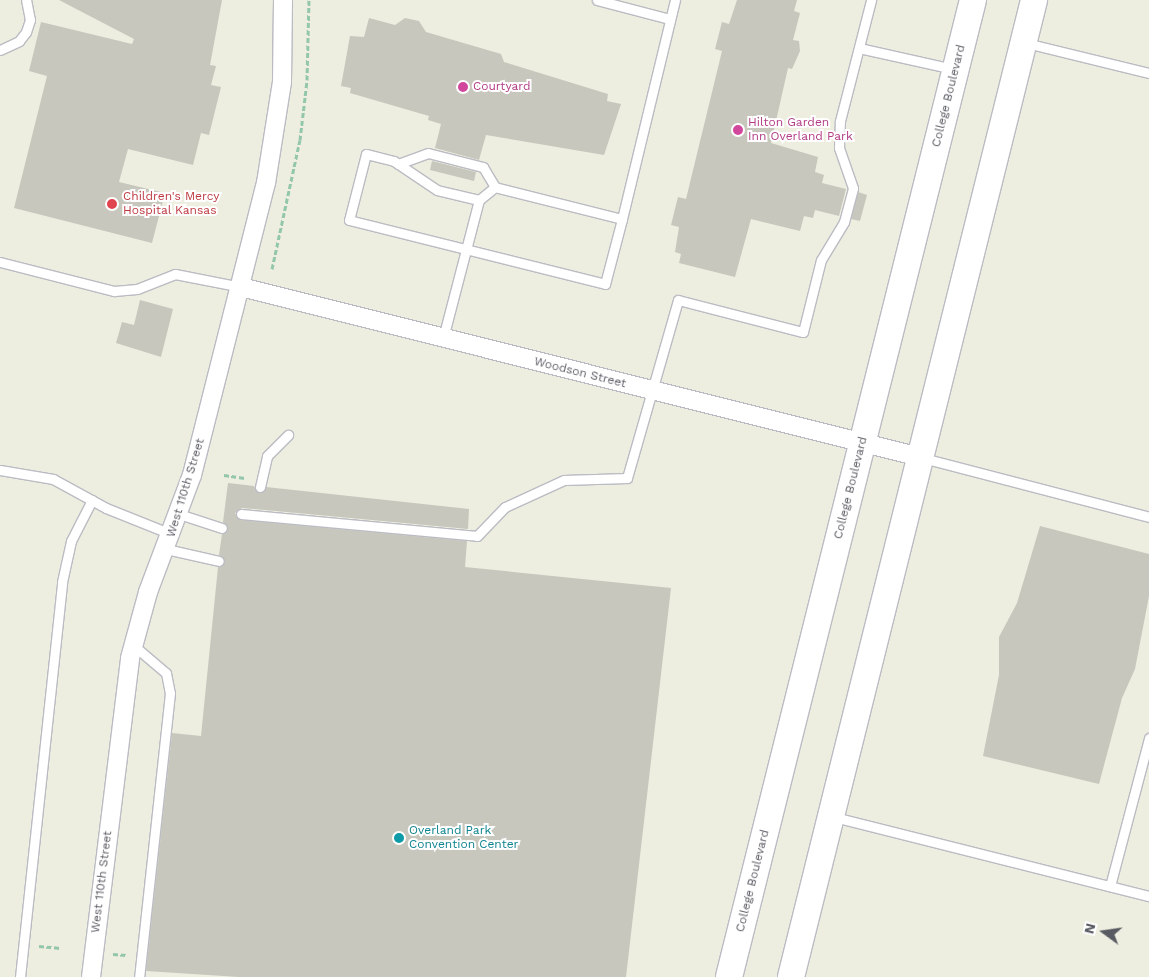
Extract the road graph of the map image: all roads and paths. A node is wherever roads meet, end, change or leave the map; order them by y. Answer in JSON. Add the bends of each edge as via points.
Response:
{"nodes":[{"id":1,"x":26,"y":0,"type":"edge"},
{"id":2,"x":282,"y":0,"type":"edge"},
{"id":3,"x":309,"y":0,"type":"edge"},
{"id":4,"x":597,"y":0,"type":"edge"},
{"id":5,"x":675,"y":0,"type":"edge"},
{"id":6,"x":871,"y":0,"type":"edge"},
{"id":7,"x":973,"y":0,"type":"edge"},
{"id":8,"x":1034,"y":0,"type":"edge"},
{"id":9,"x":670,"y":18,"type":"junction"},
{"id":10,"x":1024,"y":42,"type":"junction"},
{"id":11,"x":859,"y":48,"type":"junction"},
{"id":12,"x":0,"y":50,"type":"edge"},
{"id":13,"x":955,"y":70,"type":"junction"},
{"id":14,"x":1149,"y":73,"type":"edge"},
{"id":15,"x":398,"y":164,"type":"junction"},
{"id":16,"x":495,"y":187,"type":"junction"},
{"id":17,"x":479,"y":200,"type":"junction"},
{"id":18,"x":622,"y":219,"type":"junction"},
{"id":19,"x":466,"y":250,"type":"junction"},
{"id":20,"x":0,"y":262,"type":"edge"},
{"id":21,"x":272,"y":269,"type":"dead end"},
{"id":22,"x":241,"y":287,"type":"junction"},
{"id":23,"x":443,"y":338,"type":"junction"},
{"id":24,"x":655,"y":392,"type":"junction"},
{"id":25,"x":288,"y":435,"type":"dead end"},
{"id":26,"x":863,"y":440,"type":"junction"},
{"id":27,"x":920,"y":457,"type":"junction"},
{"id":28,"x":0,"y":470,"type":"edge"},
{"id":29,"x":224,"y":475,"type":"dead end"},
{"id":30,"x":260,"y":487,"type":"dead end"},
{"id":31,"x":92,"y":500,"type":"junction"},
{"id":32,"x":179,"y":514,"type":"junction"},
{"id":33,"x":241,"y":514,"type":"joint"},
{"id":34,"x":1149,"y":517,"type":"edge"},
{"id":35,"x":222,"y":528,"type":"dead end"},
{"id":36,"x":169,"y":542,"type":"junction"},
{"id":37,"x":219,"y":561,"type":"dead end"},
{"id":38,"x":133,"y":645,"type":"junction"},
{"id":39,"x":1149,"y":738,"type":"edge"},
{"id":40,"x":831,"y":816,"type":"junction"},
{"id":41,"x":1110,"y":886,"type":"junction"},
{"id":42,"x":1149,"y":896,"type":"edge"},
{"id":43,"x":37,"y":946,"type":"dead end"},
{"id":44,"x":61,"y":948,"type":"dead end"},
{"id":45,"x":112,"y":954,"type":"dead end"},
{"id":46,"x":126,"y":955,"type":"dead end"},
{"id":47,"x":20,"y":977,"type":"edge"},
{"id":48,"x":91,"y":977,"type":"edge"},
{"id":49,"x":139,"y":977,"type":"edge"},
{"id":50,"x":729,"y":977,"type":"edge"},
{"id":51,"x":791,"y":977,"type":"edge"}],
"edges":[{"from":1,"to":12,"type":"lane","via":[[30,20],[26,32],[19,41]]},
{"from":2,"to":22,"type":"street","name":"West 110th Street","via":[[278,118]]},
{"from":3,"to":21,"type":"path","via":[[307,80],[300,140]]},
{"from":4,"to":9,"type":"lane"},
{"from":5,"to":9,"type":"lane"},
{"from":6,"to":11,"type":"lane"},
{"from":7,"to":13,"type":"main road","name":"College Boulevard"},
{"from":8,"to":10,"type":"main road"},
{"from":9,"to":18,"type":"lane"},
{"from":10,"to":14,"type":"lane"},
{"from":10,"to":27,"type":"main road"},
{"from":11,"to":13,"type":"lane"},
{"from":11,"to":24,"type":"lane","via":[[840,121],[839,148],[853,188],[844,222],[821,260],[803,332],[678,300]]},
{"from":13,"to":26,"type":"main road","name":"College Boulevard"},
{"from":15,"to":16,"type":"lane","via":[[428,153],[483,168],[494,179]]},
{"from":15,"to":17,"type":"lane","via":[[422,184]]},
{"from":15,"to":19,"type":"lane","via":[[366,154],[349,220]]},
{"from":16,"to":17,"type":"lane"},
{"from":16,"to":18,"type":"lane"},
{"from":17,"to":19,"type":"lane"},
{"from":18,"to":19,"type":"lane","via":[[605,284]]},
{"from":19,"to":23,"type":"lane"},
{"from":20,"to":22,"type":"lane","via":[[114,291],[137,289],[175,274]]},
{"from":22,"to":23,"type":"street","name":"Woodson Street"},
{"from":22,"to":32,"type":"street","name":"West 110th Street"},
{"from":23,"to":24,"type":"street","name":"Woodson Street"},
{"from":24,"to":26,"type":"street","name":"Woodson Street"},
{"from":24,"to":33,"type":"lane","via":[[627,478],[564,480],[504,507],[477,536]]},
{"from":25,"to":30,"type":"lane","via":[[267,456]]},
{"from":26,"to":27,"type":"street","name":"Woodson Street"},
{"from":26,"to":50,"type":"main road","name":"College Boulevard"},
{"from":27,"to":34,"type":"lane"},
{"from":27,"to":40,"type":"main road"},
{"from":28,"to":31,"type":"lane","via":[[36,473]]},
{"from":29,"to":33,"type":"path","via":[[245,477]]},
{"from":31,"to":36,"type":"lane"},
{"from":31,"to":47,"type":"lane","via":[[71,541],[62,582]]},
{"from":32,"to":35,"type":"lane"},
{"from":32,"to":36,"type":"street","name":"West 110th Street"},
{"from":36,"to":37,"type":"lane"},
{"from":36,"to":38,"type":"street","name":"West 110th Street"},
{"from":38,"to":48,"type":"street","name":"West 110th Street"},
{"from":38,"to":49,"type":"lane","via":[[166,673],[170,693]]},
{"from":39,"to":41,"type":"lane"},
{"from":40,"to":41,"type":"lane"},
{"from":40,"to":51,"type":"main road"},
{"from":41,"to":42,"type":"lane"},
{"from":43,"to":44,"type":"path"},
{"from":45,"to":46,"type":"path"}]}
